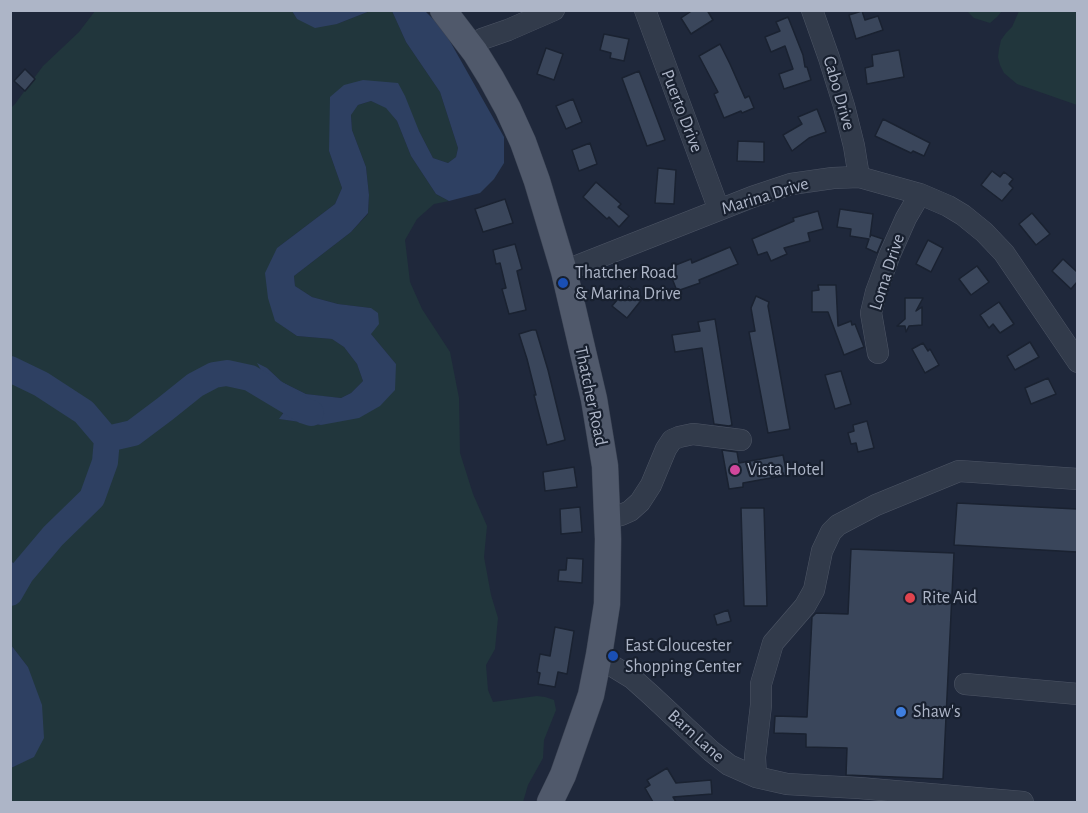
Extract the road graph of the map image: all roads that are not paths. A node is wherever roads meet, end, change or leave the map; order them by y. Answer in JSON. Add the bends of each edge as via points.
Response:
{"nodes":[{"id":1,"x":443,"y":10,"type":"edge"},
{"id":2,"x":554,"y":10,"type":"edge"},
{"id":3,"x":645,"y":10,"type":"edge"},
{"id":4,"x":812,"y":10,"type":"edge"},
{"id":5,"x":470,"y":46,"type":"junction"},
{"id":6,"x":859,"y":177,"type":"junction"},
{"id":7,"x":920,"y":194,"type":"junction"},
{"id":8,"x":719,"y":210,"type":"junction"},
{"id":9,"x":564,"y":270,"type":"junction"},
{"id":10,"x":879,"y":353,"type":"dead end"},
{"id":11,"x":1077,"y":362,"type":"edge"},
{"id":12,"x":741,"y":440,"type":"dead end"},
{"id":13,"x":1077,"y":479,"type":"edge"},
{"id":14,"x":607,"y":517,"type":"junction"},
{"id":15,"x":599,"y":655,"type":"junction"},
{"id":16,"x":965,"y":684,"type":"dead end"},
{"id":17,"x":1077,"y":694,"type":"edge"},
{"id":18,"x":756,"y":777,"type":"junction"},
{"id":19,"x":861,"y":795,"type":"edge"},
{"id":20,"x":898,"y":797,"type":"edge"},
{"id":21,"x":549,"y":802,"type":"edge"},
{"id":22,"x":1023,"y":802,"type":"edge"}],
"edges":[{"from":1,"to":5,"type":"main road","name":"Thatcher Road"},
{"from":2,"to":5,"type":"street"},
{"from":3,"to":8,"type":"street","name":"Puerto Drive"},
{"from":4,"to":6,"type":"street","name":"Cabo Drive","via":[[844,106]]},
{"from":5,"to":9,"type":"main road","name":"Thatcher Road","via":[[523,142]]},
{"from":6,"to":7,"type":"street","name":"Marina Drive"},
{"from":6,"to":8,"type":"street","name":"Marina Drive","via":[[791,184]]},
{"from":7,"to":10,"type":"street","name":"Loma Drive","via":[[890,254],[871,312]]},
{"from":7,"to":11,"type":"street","name":"Marina Drive","via":[[963,215],[1004,253]]},
{"from":8,"to":9,"type":"street","name":"Marina Drive"},
{"from":9,"to":14,"type":"main road","name":"Thatcher Road","via":[[601,435]]},
{"from":12,"to":14,"type":"street","via":[[693,434],[672,440],[640,502],[630,511]]},
{"from":13,"to":18,"type":"street","via":[[959,471],[838,525],[822,551],[814,590],[773,643],[761,684]]},
{"from":14,"to":15,"type":"main road","name":"Thatcher Road","via":[[607,604]]},
{"from":15,"to":18,"type":"street","name":"Barn Lane","via":[[651,694],[729,765]]},
{"from":15,"to":21,"type":"main road","name":"Thatcher Road","via":[[591,695],[563,775]]},
{"from":16,"to":17,"type":"street"},
{"from":18,"to":19,"type":"street","name":"Barn Lane"},
{"from":19,"to":20,"type":"street","name":"Barn Lane"},
{"from":20,"to":22,"type":"street","name":"Barn Lane"}]}
